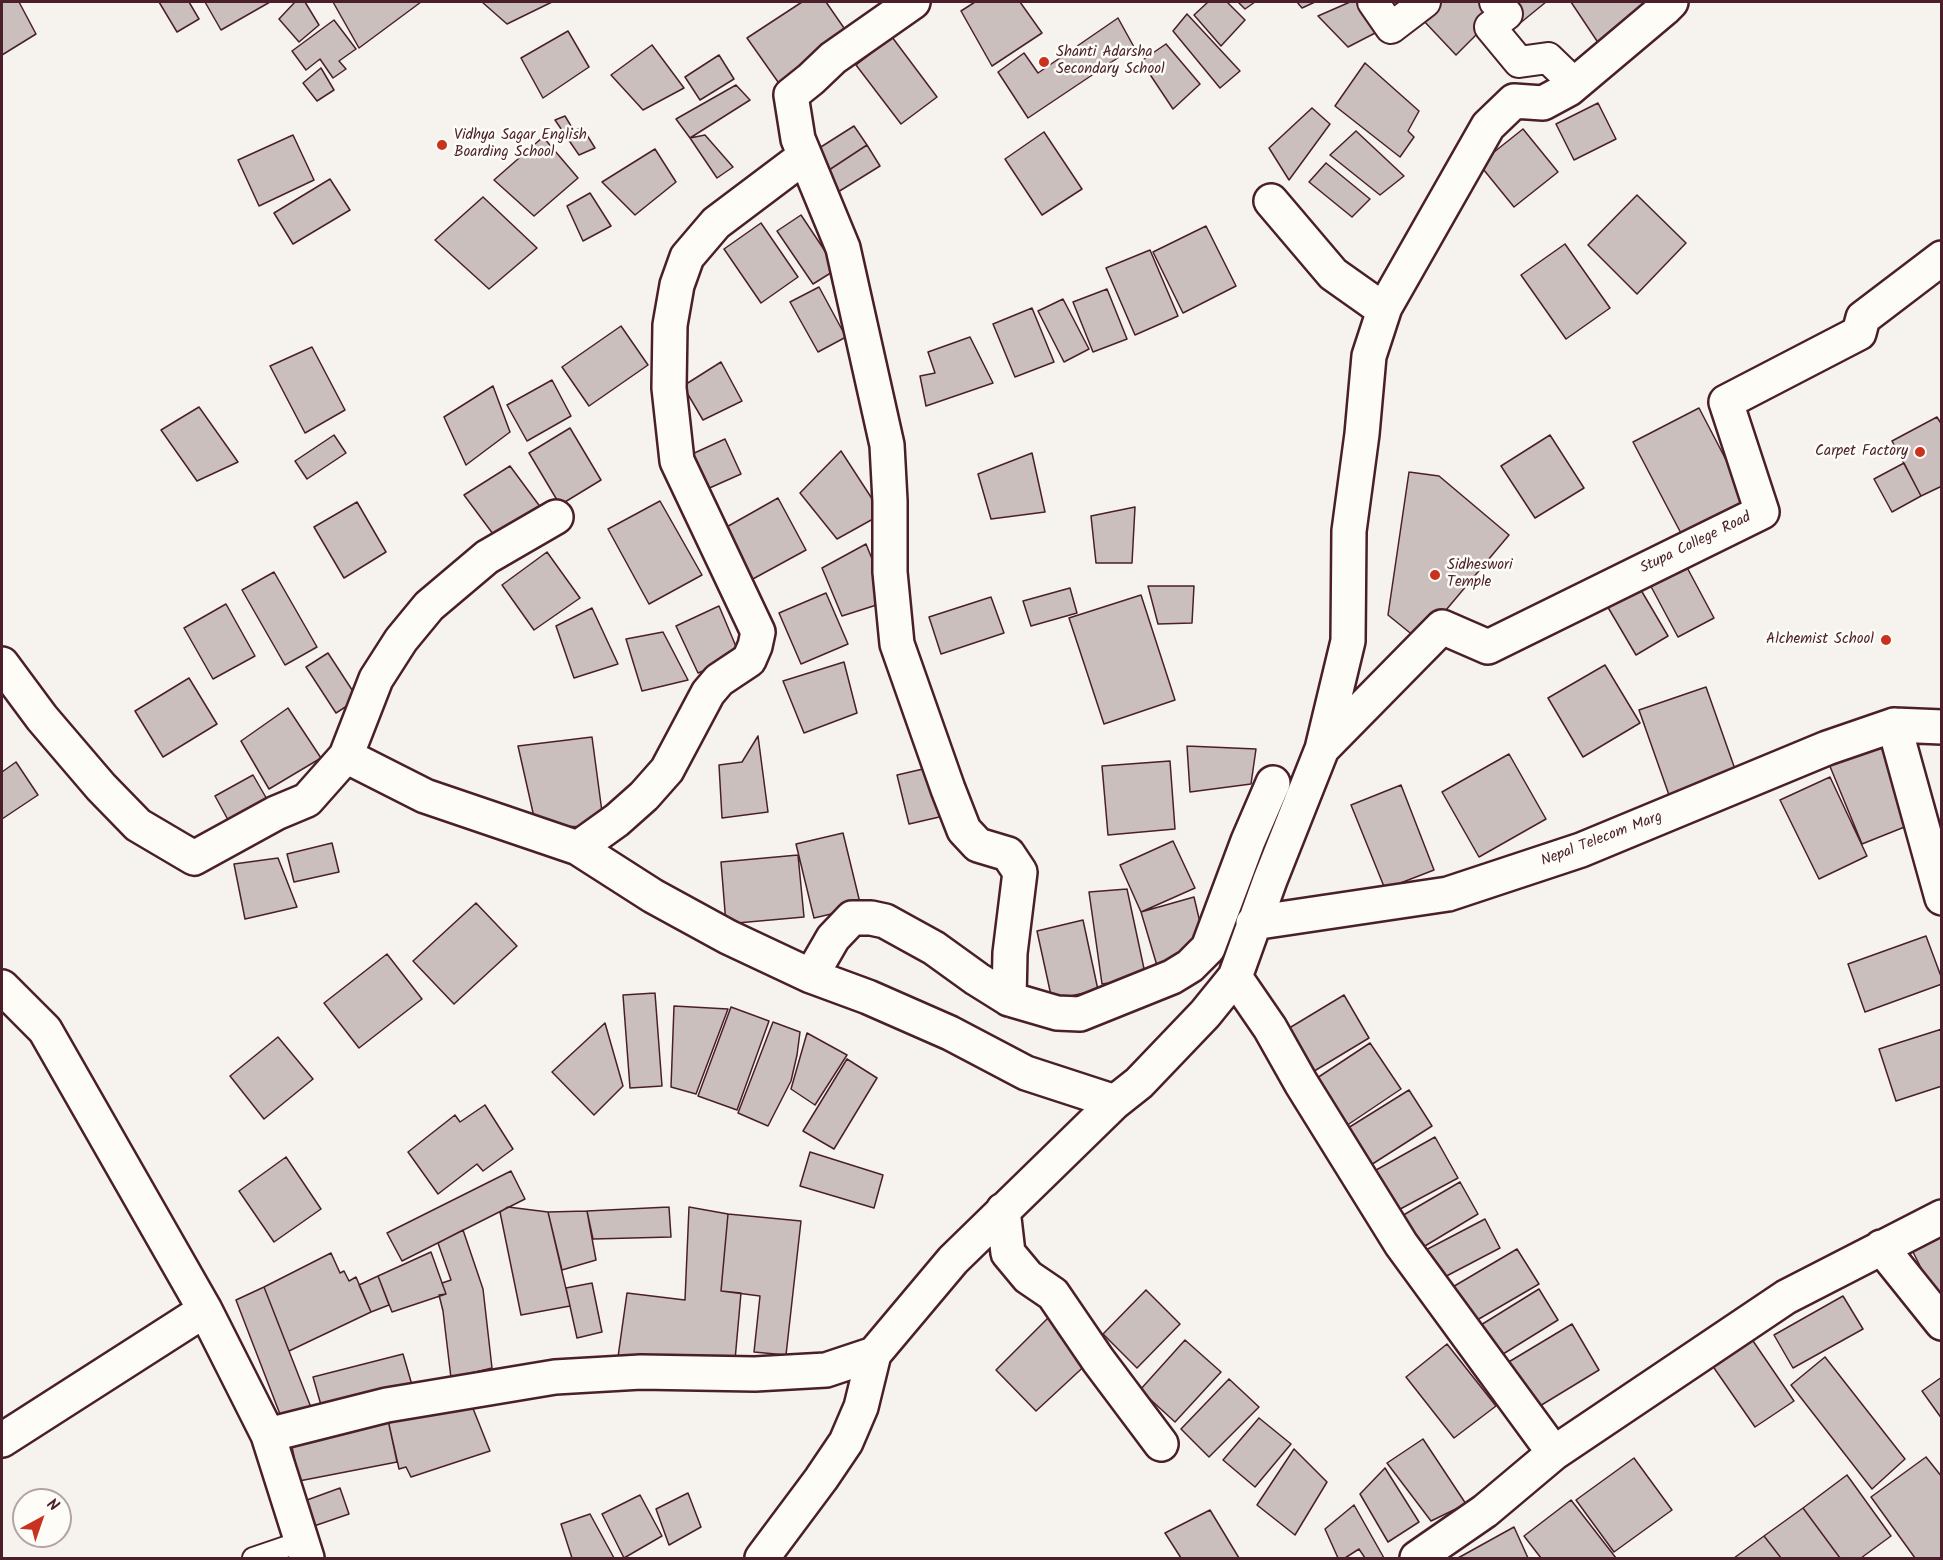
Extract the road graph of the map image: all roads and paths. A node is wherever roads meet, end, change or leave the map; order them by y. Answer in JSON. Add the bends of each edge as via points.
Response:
{"nodes":[{"id":1,"x":913,"y":2,"type":"edge"},
{"id":2,"x":1373,"y":2,"type":"edge"},
{"id":3,"x":1425,"y":2,"type":"edge"},
{"id":4,"x":1495,"y":2,"type":"edge"},
{"id":5,"x":1671,"y":2,"type":"edge"},
{"id":6,"x":1575,"y":84,"type":"junction"},
{"id":7,"x":805,"y":156,"type":"junction"},
{"id":8,"x":1271,"y":201,"type":"dead end"},
{"id":9,"x":1941,"y":258,"type":"edge"},
{"id":10,"x":1385,"y":307,"type":"junction"},
{"id":11,"x":556,"y":517,"type":"dead end"},
{"id":12,"x":2,"y":664,"type":"edge"},
{"id":13,"x":1894,"y":725,"type":"junction"},
{"id":14,"x":1941,"y":727,"type":"edge"},
{"id":15,"x":1322,"y":749,"type":"junction"},
{"id":16,"x":346,"y":756,"type":"junction"},
{"id":17,"x":1273,"y":783,"type":"dead end"},
{"id":18,"x":578,"y":848,"type":"junction"},
{"id":19,"x":1941,"y":898,"type":"edge"},
{"id":20,"x":1253,"y":923,"type":"junction"},
{"id":21,"x":812,"y":976,"type":"junction"},
{"id":22,"x":1235,"y":977,"type":"junction"},
{"id":23,"x":2,"y":987,"type":"edge"},
{"id":24,"x":1009,"y":999,"type":"junction"},
{"id":25,"x":1115,"y":1102,"type":"junction"},
{"id":26,"x":1003,"y":1210,"type":"junction"},
{"id":27,"x":1941,"y":1217,"type":"edge"},
{"id":28,"x":1881,"y":1247,"type":"junction"},
{"id":29,"x":205,"y":1310,"type":"junction"},
{"id":30,"x":1941,"y":1323,"type":"edge"},
{"id":31,"x":874,"y":1354,"type":"junction"},
{"id":32,"x":268,"y":1436,"type":"junction"},
{"id":33,"x":2,"y":1440,"type":"edge"},
{"id":34,"x":1161,"y":1444,"type":"dead end"},
{"id":35,"x":1554,"y":1454,"type":"junction"},
{"id":36,"x":305,"y":1550,"type":"edge"},
{"id":37,"x":253,"y":1558,"type":"edge"},
{"id":38,"x":762,"y":1558,"type":"edge"},
{"id":39,"x":1417,"y":1558,"type":"edge"}],
"edges":[{"from":1,"to":7,"type":"street","via":[[833,58],[791,94],[798,139]]},
{"from":2,"to":3,"type":"street","via":[[1391,28]]},
{"from":4,"to":6,"type":"street","via":[[1508,14],[1490,27],[1519,62],[1548,58]]},
{"from":5,"to":6,"type":"street"},
{"from":6,"to":10,"type":"street","via":[[1543,103],[1514,101],[1488,126]]},
{"from":7,"to":18,"type":"street","via":[[716,223],[687,257],[670,325],[669,388],[678,461],[758,632],[755,646],[749,660],[719,680],[708,693],[667,770],[644,796]]},
{"from":7,"to":24,"type":"street","via":[[843,248],[887,446],[890,572],[897,644],[964,830],[978,845],[1008,854],[1020,872]]},
{"from":8,"to":10,"type":"street","via":[[1333,274]]},
{"from":9,"to":15,"type":"street","name":"Stupa College Road","via":[[1863,318],[1859,333],[1726,402],[1762,512],[1488,647],[1442,627]]},
{"from":10,"to":15,"type":"street","via":[[1369,357],[1349,531],[1348,641]]},
{"from":11,"to":16,"type":"street","via":[[487,557],[429,606],[400,640],[376,679]]},
{"from":12,"to":16,"type":"street","via":[[71,753],[138,825],[194,858],[307,800]]},
{"from":13,"to":14,"type":"street","name":"Nepal Telecom Marg"},
{"from":13,"to":19,"type":"street"},
{"from":13,"to":20,"type":"street","name":"Nepal Telecom Marg","via":[[1827,748],[1581,850],[1448,894]]},
{"from":15,"to":20,"type":"street"},
{"from":16,"to":18,"type":"street","via":[[425,795]]},
{"from":17,"to":24,"type":"street","via":[[1208,948],[1195,962],[1172,977],[1080,1014]]},
{"from":18,"to":21,"type":"street","via":[[653,896]]},
{"from":20,"to":22,"type":"street"},
{"from":21,"to":24,"type":"street","via":[[833,938],[852,918],[871,918],[885,921],[934,948]]},
{"from":21,"to":25,"type":"street","via":[[950,1034],[1026,1073]]},
{"from":22,"to":25,"type":"street","via":[[1139,1083]]},
{"from":22,"to":35,"type":"street","via":[[1401,1244]]},
{"from":23,"to":29,"type":"street","via":[[45,1030]]},
{"from":25,"to":26,"type":"street"},
{"from":26,"to":31,"type":"street","via":[[953,1260]]},
{"from":26,"to":34,"type":"street","via":[[1008,1253],[1028,1277],[1053,1294]]},
{"from":27,"to":28,"type":"street"},
{"from":28,"to":30,"type":"street"},
{"from":28,"to":35,"type":"street","via":[[1786,1297]]},
{"from":29,"to":32,"type":"street"},
{"from":29,"to":33,"type":"street"},
{"from":31,"to":32,"type":"street","via":[[826,1370],[555,1377],[387,1405]]},
{"from":31,"to":38,"type":"street","via":[[861,1407],[846,1442]]},
{"from":32,"to":36,"type":"street"},
{"from":35,"to":39,"type":"street","via":[[1485,1511]]},
{"from":36,"to":37,"type":"lane"}]}
